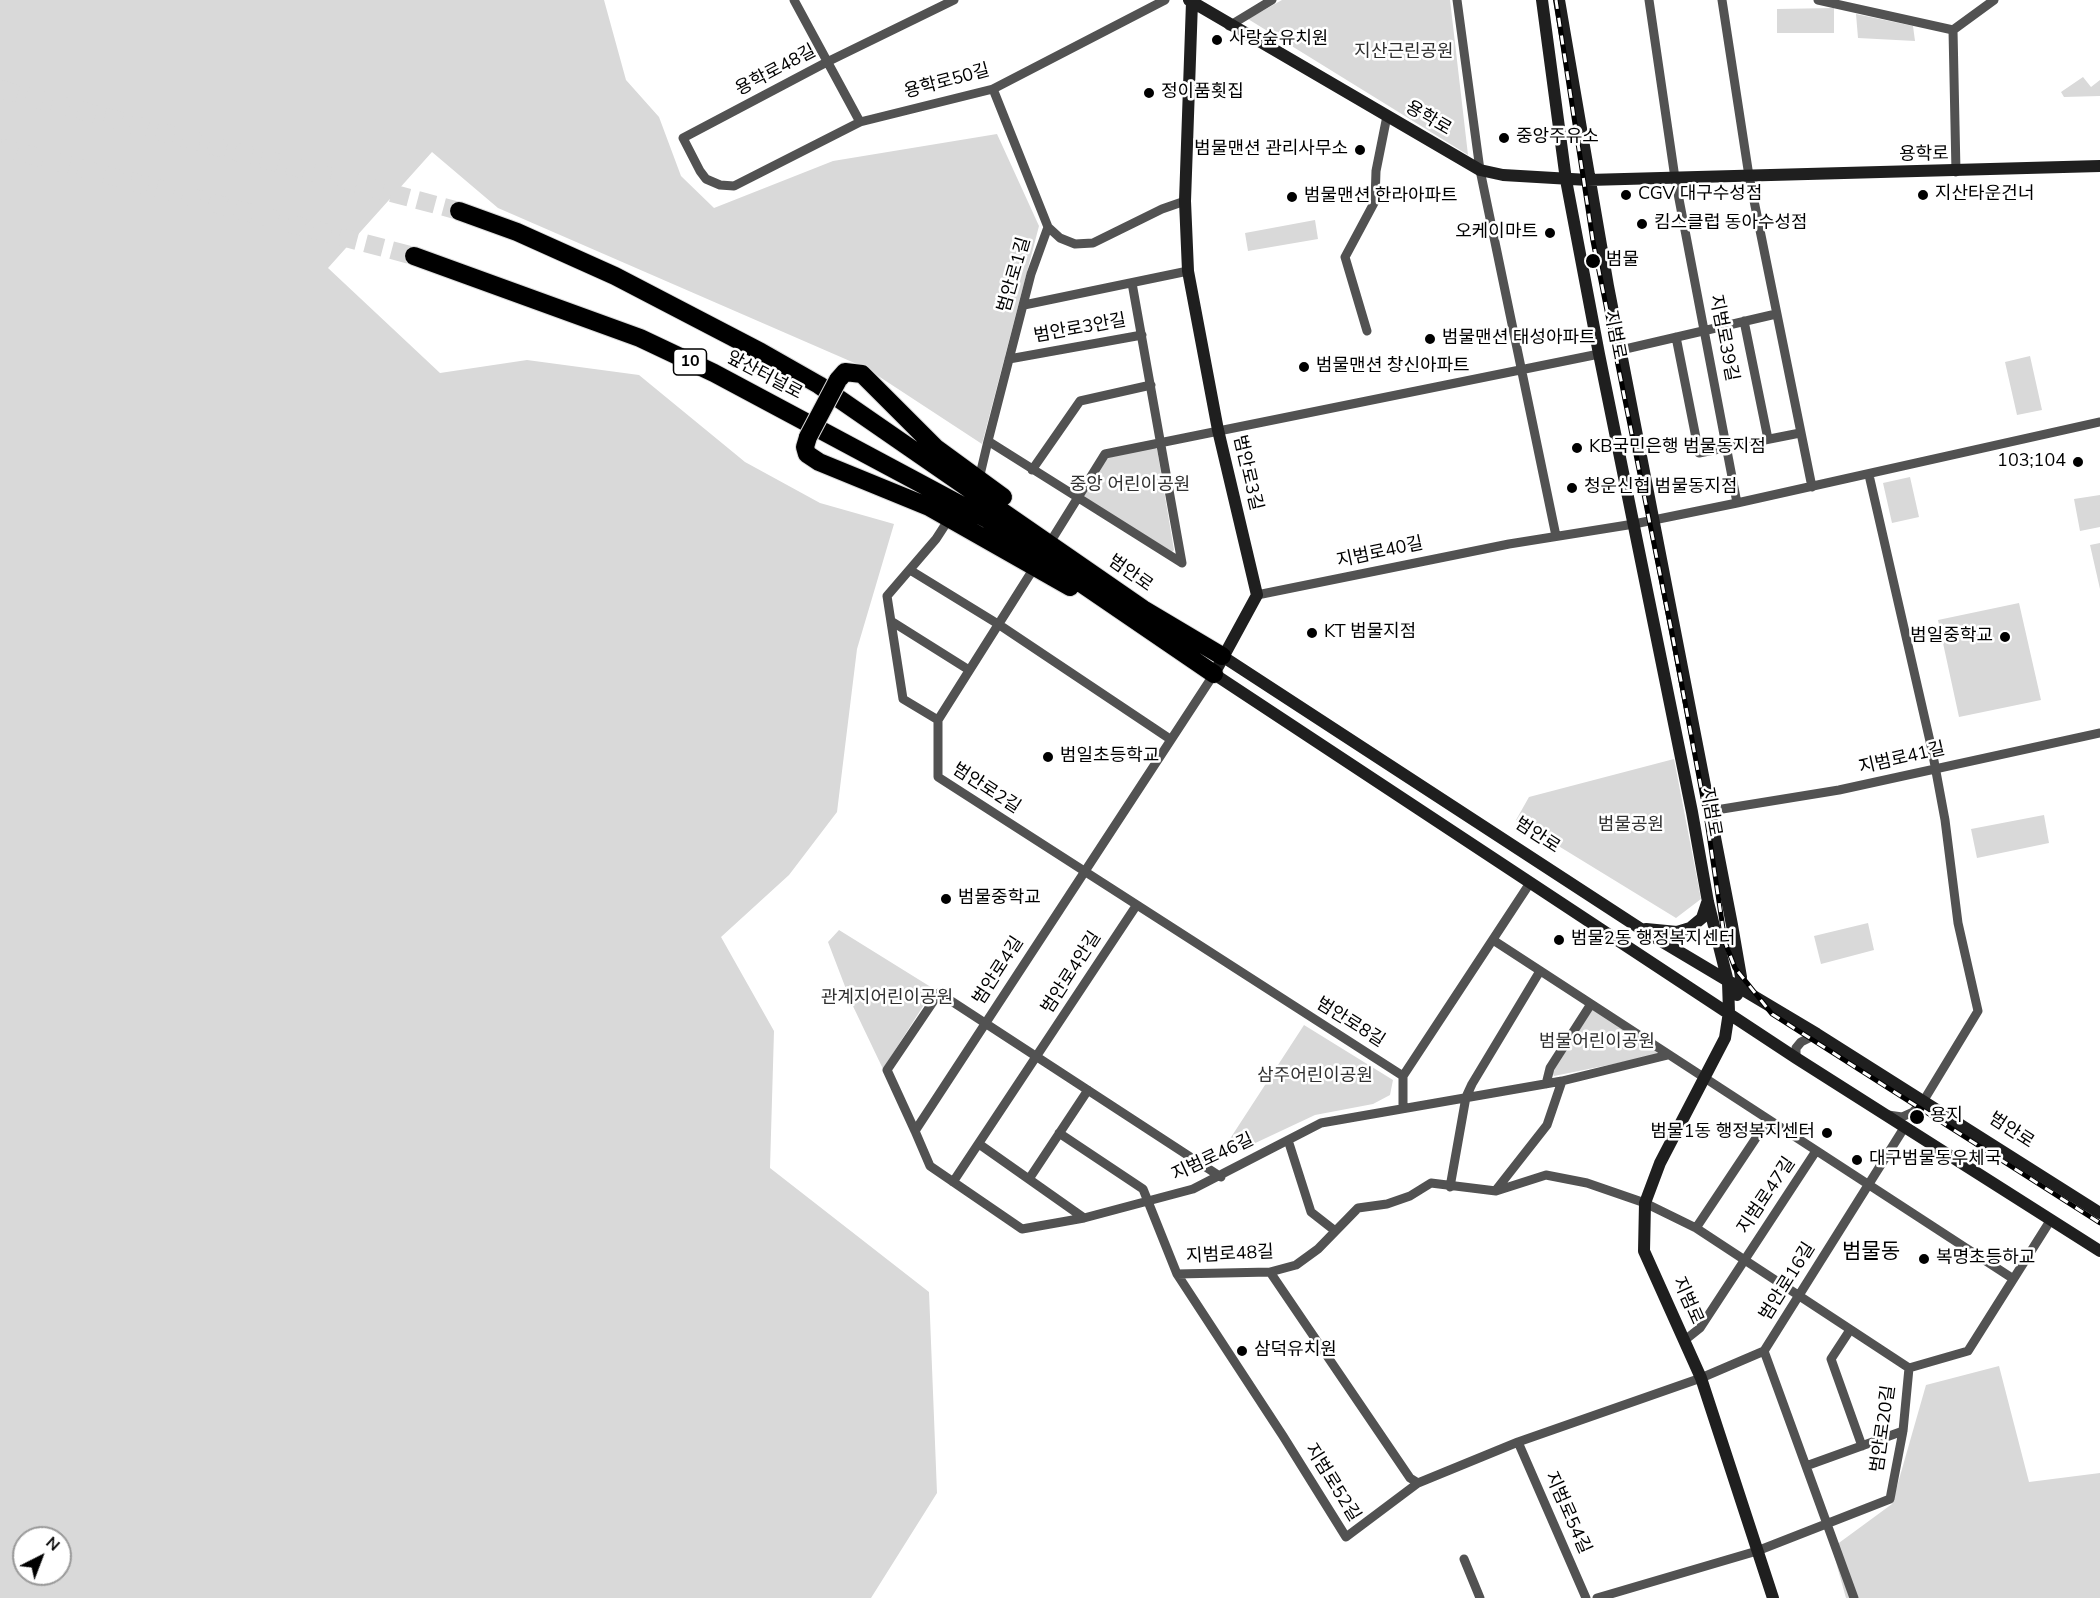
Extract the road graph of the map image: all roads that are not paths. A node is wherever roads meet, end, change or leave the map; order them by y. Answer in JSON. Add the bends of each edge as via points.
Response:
{"nodes":[{"id":1,"x":794,"y":0,"type":"edge"},
{"id":2,"x":954,"y":0,"type":"edge"},
{"id":3,"x":1165,"y":0,"type":"edge"},
{"id":4,"x":1272,"y":0,"type":"edge"},
{"id":5,"x":1456,"y":0,"type":"edge"},
{"id":6,"x":1542,"y":0,"type":"edge"},
{"id":7,"x":1559,"y":0,"type":"edge"},
{"id":8,"x":1649,"y":0,"type":"edge"},
{"id":9,"x":1722,"y":0,"type":"edge"},
{"id":10,"x":1818,"y":0,"type":"edge"},
{"id":11,"x":1994,"y":0,"type":"edge"},
{"id":12,"x":1191,"y":1,"type":"edge"},
{"id":13,"x":1229,"y":26,"type":"junction"},
{"id":14,"x":1953,"y":30,"type":"junction"},
{"id":15,"x":827,"y":62,"type":"junction"},
{"id":16,"x":993,"y":89,"type":"junction"},
{"id":17,"x":1386,"y":116,"type":"junction"},
{"id":18,"x":860,"y":122,"type":"junction"},
{"id":19,"x":2100,"y":166,"type":"edge"},
{"id":20,"x":1480,"y":170,"type":"junction"},
{"id":21,"x":1956,"y":172,"type":"junction"},
{"id":22,"x":1749,"y":176,"type":"junction"},
{"id":23,"x":1675,"y":178,"type":"junction"},
{"id":24,"x":1566,"y":180,"type":"junction"},
{"id":25,"x":1588,"y":180,"type":"junction"},
{"id":26,"x":734,"y":186,"type":"joint"},
{"id":27,"x":1185,"y":201,"type":"junction"},
{"id":28,"x":459,"y":211,"type":"tunnel mouth"},
{"id":29,"x":1048,"y":227,"type":"junction"},
{"id":30,"x":414,"y":256,"type":"tunnel mouth"},
{"id":31,"x":1188,"y":271,"type":"junction"},
{"id":32,"x":1132,"y":283,"type":"junction"},
{"id":33,"x":1024,"y":305,"type":"junction"},
{"id":34,"x":1776,"y":314,"type":"junction"},
{"id":35,"x":1744,"y":321,"type":"junction"},
{"id":36,"x":1705,"y":330,"type":"junction"},
{"id":37,"x":1367,"y":331,"type":"dead end"},
{"id":38,"x":1142,"y":335,"type":"junction"},
{"id":39,"x":1676,"y":337,"type":"junction"},
{"id":40,"x":1621,"y":350,"type":"junction"},
{"id":41,"x":1599,"y":354,"type":"junction"},
{"id":42,"x":1009,"y":359,"type":"junction"},
{"id":43,"x":1520,"y":368,"type":"junction"},
{"id":44,"x":1151,"y":385,"type":"junction"},
{"id":45,"x":2100,"y":422,"type":"edge"},
{"id":46,"x":1218,"y":430,"type":"junction"},
{"id":47,"x":1800,"y":433,"type":"junction"},
{"id":48,"x":1768,"y":439,"type":"junction"},
{"id":49,"x":988,"y":441,"type":"junction"},
{"id":50,"x":1161,"y":442,"type":"junction"},
{"id":51,"x":1727,"y":447,"type":"junction"},
{"id":52,"x":1032,"y":470,"type":"junction"},
{"id":53,"x":1869,"y":475,"type":"junction"},
{"id":54,"x":979,"y":479,"type":"junction"},
{"id":55,"x":960,"y":483,"type":"joint"},
{"id":56,"x":1812,"y":487,"type":"junction"},
{"id":57,"x":1076,"y":498,"type":"junction"},
{"id":58,"x":952,"y":500,"type":"joint"},
{"id":59,"x":1737,"y":503,"type":"junction"},
{"id":60,"x":949,"y":519,"type":"junction"},
{"id":61,"x":1654,"y":520,"type":"junction"},
{"id":62,"x":1634,"y":524,"type":"junction"},
{"id":63,"x":1054,"y":536,"type":"junction"},
{"id":64,"x":1552,"y":536,"type":"junction"},
{"id":65,"x":1034,"y":568,"type":"junction"},
{"id":66,"x":910,"y":570,"type":"junction"},
{"id":67,"x":1257,"y":596,"type":"junction"},
{"id":68,"x":1143,"y":609,"type":"junction"},
{"id":69,"x":1120,"y":610,"type":"junction"},
{"id":70,"x":891,"y":621,"type":"junction"},
{"id":71,"x":998,"y":624,"type":"junction"},
{"id":72,"x":1222,"y":656,"type":"junction"},
{"id":73,"x":969,"y":670,"type":"junction"},
{"id":74,"x":1214,"y":674,"type":"junction"},
{"id":75,"x":938,"y":720,"type":"junction"},
{"id":76,"x":2100,"y":733,"type":"edge"},
{"id":77,"x":1170,"y":740,"type":"junction"},
{"id":78,"x":1935,"y":768,"type":"junction"},
{"id":79,"x":1710,"y":811,"type":"junction"},
{"id":80,"x":1083,"y":872,"type":"junction"},
{"id":81,"x":1530,"y":882,"type":"junction"},
{"id":82,"x":1708,"y":902,"type":"junction"},
{"id":83,"x":1136,"y":906,"type":"junction"},
{"id":84,"x":1641,"y":929,"type":"junction"},
{"id":85,"x":1493,"y":940,"type":"junction"},
{"id":86,"x":1540,"y":971,"type":"junction"},
{"id":87,"x":1728,"y":982,"type":"junction"},
{"id":88,"x":1740,"y":989,"type":"junction"},
{"id":89,"x":1590,"y":1004,"type":"junction"},
{"id":90,"x":1729,"y":1012,"type":"junction"},
{"id":91,"x":985,"y":1023,"type":"junction"},
{"id":92,"x":1817,"y":1034,"type":"junction"},
{"id":93,"x":1668,"y":1055,"type":"junction"},
{"id":94,"x":1036,"y":1057,"type":"junction"},
{"id":95,"x":1796,"y":1058,"type":"junction"},
{"id":96,"x":1403,"y":1076,"type":"junction"},
{"id":97,"x":1704,"y":1080,"type":"junction"},
{"id":98,"x":1562,"y":1081,"type":"junction"},
{"id":99,"x":1546,"y":1084,"type":"junction"},
{"id":100,"x":1088,"y":1090,"type":"junction"},
{"id":101,"x":1466,"y":1097,"type":"junction"},
{"id":102,"x":1924,"y":1100,"type":"junction"},
{"id":103,"x":1403,"y":1108,"type":"junction"},
{"id":104,"x":1883,"y":1114,"type":"junction"},
{"id":105,"x":1768,"y":1120,"type":"junction"},
{"id":106,"x":1904,"y":1128,"type":"junction"},
{"id":107,"x":915,"y":1131,"type":"junction"},
{"id":108,"x":1059,"y":1133,"type":"junction"},
{"id":109,"x":1288,"y":1140,"type":"junction"},
{"id":110,"x":979,"y":1144,"type":"junction"},
{"id":111,"x":1816,"y":1151,"type":"junction"},
{"id":112,"x":1221,"y":1177,"type":"junction"},
{"id":113,"x":1029,"y":1179,"type":"junction"},
{"id":114,"x":953,"y":1182,"type":"junction"},
{"id":115,"x":1869,"y":1184,"type":"junction"},
{"id":116,"x":1450,"y":1187,"type":"junction"},
{"id":117,"x":1496,"y":1191,"type":"junction"},
{"id":118,"x":1150,"y":1202,"type":"junction"},
{"id":119,"x":1646,"y":1203,"type":"junction"},
{"id":120,"x":2100,"y":1213,"type":"edge"},
{"id":121,"x":1084,"y":1218,"type":"junction"},
{"id":122,"x":2050,"y":1221,"type":"junction"},
{"id":123,"x":1696,"y":1228,"type":"junction"},
{"id":124,"x":1334,"y":1230,"type":"junction"},
{"id":125,"x":2100,"y":1251,"type":"edge"},
{"id":126,"x":1744,"y":1260,"type":"junction"},
{"id":127,"x":1270,"y":1272,"type":"junction"},
{"id":128,"x":1178,"y":1274,"type":"junction"},
{"id":129,"x":2012,"y":1278,"type":"junction"},
{"id":130,"x":1799,"y":1296,"type":"junction"},
{"id":131,"x":1850,"y":1329,"type":"junction"},
{"id":132,"x":1684,"y":1340,"type":"junction"},
{"id":133,"x":1764,"y":1351,"type":"junction"},
{"id":134,"x":1909,"y":1368,"type":"junction"},
{"id":135,"x":1701,"y":1378,"type":"junction"},
{"id":136,"x":1904,"y":1431,"type":"junction"},
{"id":137,"x":1518,"y":1442,"type":"junction"},
{"id":138,"x":1862,"y":1446,"type":"junction"},
{"id":139,"x":1806,"y":1466,"type":"junction"},
{"id":140,"x":1418,"y":1483,"type":"junction"},
{"id":141,"x":1827,"y":1523,"type":"junction"},
{"id":142,"x":1757,"y":1551,"type":"junction"},
{"id":143,"x":1464,"y":1559,"type":"dead end"},
{"id":144,"x":1480,"y":1598,"type":"edge"},
{"id":145,"x":1586,"y":1598,"type":"edge"},
{"id":146,"x":1598,"y":1598,"type":"edge"},
{"id":147,"x":1773,"y":1598,"type":"edge"},
{"id":148,"x":1854,"y":1598,"type":"edge"}],
"edges":[{"from":1,"to":15,"type":"street"},
{"from":2,"to":15,"type":"street","name":"용학로48길"},
{"from":3,"to":16,"type":"street","name":"용학로50길"},
{"from":4,"to":13,"type":"street"},
{"from":5,"to":20,"type":"street"},
{"from":6,"to":24,"type":"main road","name":"지범로"},
{"from":7,"to":25,"type":"main road"},
{"from":8,"to":23,"type":"street"},
{"from":9,"to":22,"type":"street"},
{"from":10,"to":14,"type":"street"},
{"from":11,"to":14,"type":"street"},
{"from":12,"to":13,"type":"main road","name":"용학로"},
{"from":12,"to":27,"type":"main road","name":"범안로3길"},
{"from":13,"to":17,"type":"main road","name":"용학로"},
{"from":14,"to":21,"type":"street"},
{"from":15,"to":18,"type":"street"},
{"from":15,"to":26,"type":"street","name":"용학로48길","via":[[683,138],[706,179]]},
{"from":16,"to":18,"type":"street","name":"용학로50길"},
{"from":16,"to":29,"type":"street","name":"범안로1길"},
{"from":17,"to":20,"type":"main road","name":"용학로"},
{"from":17,"to":37,"type":"street","via":[[1375,201],[1345,257]]},
{"from":18,"to":26,"type":"street","name":"용학로50길"},
{"from":19,"to":21,"type":"main road","name":"용학로"},
{"from":20,"to":24,"type":"main road","name":"용학로","via":[[1503,176]]},
{"from":20,"to":43,"type":"street"},
{"from":21,"to":22,"type":"main road","name":"용학로"},
{"from":22,"to":23,"type":"main road","name":"용학로"},
{"from":22,"to":34,"type":"street"},
{"from":23,"to":25,"type":"main road","name":"용학로"},
{"from":23,"to":36,"type":"street","name":"지범로39길"},
{"from":24,"to":25,"type":"main road","name":"용학로"},
{"from":24,"to":41,"type":"main road","name":"지범로"},
{"from":25,"to":40,"type":"main road"},
{"from":27,"to":29,"type":"street","via":[[1093,243],[1075,244]]},
{"from":27,"to":31,"type":"main road","name":"범안로3길"},
{"from":28,"to":55,"type":"highway","name":"앞산터널로","number":"10","via":[[615,276],[733,336],[819,386]]},
{"from":29,"to":33,"type":"street","name":"범안로1길","via":[[1039,246]]},
{"from":30,"to":58,"type":"highway","name":"앞산터널로","number":"10","via":[[640,338],[714,373]]},
{"from":31,"to":32,"type":"street"},
{"from":31,"to":46,"type":"main road","name":"범안로3길"},
{"from":32,"to":33,"type":"street"},
{"from":32,"to":38,"type":"street"},
{"from":33,"to":42,"type":"street","name":"범안로1길"},
{"from":34,"to":35,"type":"street"},
{"from":34,"to":47,"type":"street"},
{"from":35,"to":36,"type":"street"},
{"from":35,"to":48,"type":"street"},
{"from":36,"to":39,"type":"street"},
{"from":36,"to":51,"type":"street","name":"지범로39길"},
{"from":38,"to":42,"type":"street","name":"범안로3안길"},
{"from":38,"to":44,"type":"street","name":"범안로3안길"},
{"from":39,"to":40,"type":"street"},
{"from":39,"to":51,"type":"street","via":[[1699,453]]},
{"from":40,"to":61,"type":"main road"},
{"from":41,"to":43,"type":"street"},
{"from":41,"to":62,"type":"main road","name":"지범로"},
{"from":42,"to":49,"type":"street","name":"범안로1길"},
{"from":43,"to":46,"type":"street"},
{"from":43,"to":64,"type":"street"},
{"from":44,"to":50,"type":"street","name":"범안로3안길"},
{"from":44,"to":52,"type":"street","via":[[1080,401]]},
{"from":45,"to":53,"type":"street"},
{"from":46,"to":50,"type":"street"},
{"from":46,"to":67,"type":"main road","name":"범안로3길"},
{"from":47,"to":48,"type":"street"},
{"from":47,"to":56,"type":"street"},
{"from":48,"to":51,"type":"street"},
{"from":49,"to":52,"type":"street","name":"범안로3안길"},
{"from":49,"to":54,"type":"street"},
{"from":50,"to":57,"type":"street","via":[[1105,454]]},
{"from":50,"to":57,"type":"street","name":"범안로3안길","via":[[1182,563]]},
{"from":51,"to":59,"type":"street","name":"지범로39길"},
{"from":52,"to":57,"type":"street","name":"범안로3안길"},
{"from":53,"to":56,"type":"street"},
{"from":53,"to":78,"type":"street"},
{"from":54,"to":60,"type":"highway","bridge":true,"via":[[936,448],[862,374],[845,372],[838,380],[808,436],[807,454]]},
{"from":54,"to":63,"type":"highway"},
{"from":55,"to":68,"type":"highway","name":"범안로","number":"10"},
{"from":56,"to":59,"type":"street"},
{"from":57,"to":63,"type":"street"},
{"from":58,"to":69,"type":"highway","name":"범안로","number":"10","via":[[987,519]]},
{"from":59,"to":61,"type":"street"},
{"from":60,"to":65,"type":"highway"},
{"from":60,"to":66,"type":"street"},
{"from":61,"to":62,"type":"street"},
{"from":61,"to":79,"type":"main road"},
{"from":62,"to":64,"type":"street"},
{"from":62,"to":82,"type":"main road","name":"지범로"},
{"from":63,"to":68,"type":"highway"},
{"from":64,"to":67,"type":"street","name":"지범로40길"},
{"from":65,"to":69,"type":"highway"},
{"from":65,"to":71,"type":"street"},
{"from":66,"to":70,"type":"street","via":[[887,596]]},
{"from":66,"to":71,"type":"street"},
{"from":67,"to":72,"type":"main road"},
{"from":68,"to":72,"type":"highway","name":"범안로","number":"10"},
{"from":69,"to":74,"type":"highway","name":"범안로","number":"10"},
{"from":70,"to":73,"type":"street"},
{"from":70,"to":75,"type":"street","via":[[903,699]]},
{"from":71,"to":73,"type":"street"},
{"from":71,"to":77,"type":"street"},
{"from":72,"to":74,"type":"main road"},
{"from":72,"to":84,"type":"main road","name":"범안로","number":"10"},
{"from":73,"to":75,"type":"street"},
{"from":74,"to":77,"type":"street","name":"범안로4길"},
{"from":74,"to":81,"type":"main road","name":"범안로","number":"10"},
{"from":75,"to":80,"type":"street","name":"범안로2길","via":[[938,777]]},
{"from":76,"to":78,"type":"street","name":"지범로41길"},
{"from":77,"to":80,"type":"street","name":"범안로4길"},
{"from":78,"to":79,"type":"street","name":"지범로41길","via":[[1839,790]]},
{"from":78,"to":102,"type":"street","via":[[1958,923],[1978,1011]]},
{"from":79,"to":88,"type":"main road"},
{"from":80,"to":83,"type":"street","name":"범안로8길"},
{"from":80,"to":91,"type":"street","name":"범안로4길"},
{"from":81,"to":85,"type":"street"},
{"from":81,"to":90,"type":"main road","name":"범안로","number":"10"},
{"from":82,"to":84,"type":"main road","via":[[1702,918],[1690,928],[1677,932]]},
{"from":82,"to":87,"type":"main road","name":"지범로"},
{"from":83,"to":94,"type":"street","name":"범안로4안길"},
{"from":83,"to":96,"type":"street","name":"범안로8길"},
{"from":84,"to":87,"type":"main road","name":"범안로","number":"10"},
{"from":85,"to":86,"type":"street"},
{"from":85,"to":96,"type":"street"},
{"from":86,"to":89,"type":"street"},
{"from":86,"to":101,"type":"street"},
{"from":87,"to":88,"type":"main road","name":"범안로","number":"10"},
{"from":87,"to":90,"type":"main road","name":"지범로"},
{"from":88,"to":90,"type":"main road"},
{"from":88,"to":92,"type":"main road","name":"범안로","number":"10"},
{"from":89,"to":93,"type":"street"},
{"from":89,"to":99,"type":"street","via":[[1550,1068]]},
{"from":90,"to":95,"type":"main road","name":"범안로"},
{"from":90,"to":97,"type":"main road","name":"지범로","via":[[1725,1038]]},
{"from":91,"to":94,"type":"street"},
{"from":91,"to":107,"type":"street","name":"범안로4길"},
{"from":91,"to":107,"type":"street","via":[[939,993],[886,1070]]},
{"from":92,"to":95,"type":"street","via":[[1801,1042]]},
{"from":92,"to":102,"type":"main road","name":"범안로","number":"10"},
{"from":93,"to":97,"type":"street"},
{"from":93,"to":98,"type":"street","name":"지범로46길"},
{"from":94,"to":100,"type":"street"},
{"from":94,"to":110,"type":"street","name":"범안로4안길"},
{"from":95,"to":104,"type":"main road","name":"범안로"},
{"from":96,"to":103,"type":"street"},
{"from":97,"to":105,"type":"street"},
{"from":97,"to":119,"type":"main road","name":"지범로","via":[[1660,1162]]},
{"from":98,"to":99,"type":"street","name":"지범로46길"},
{"from":98,"to":117,"type":"street","via":[[1547,1125]]},
{"from":99,"to":101,"type":"street","name":"지범로46길"},
{"from":100,"to":108,"type":"street"},
{"from":100,"to":112,"type":"street"},
{"from":101,"to":103,"type":"street","name":"지범로46길"},
{"from":101,"to":116,"type":"street"},
{"from":102,"to":104,"type":"street","via":[[1902,1117]]},
{"from":102,"to":120,"type":"main road","name":"범안로","number":"10"},
{"from":103,"to":109,"type":"street","name":"지범로46길","via":[[1321,1123]]},
{"from":104,"to":106,"type":"main road","name":"범안로"},
{"from":105,"to":111,"type":"street"},
{"from":105,"to":123,"type":"street"},
{"from":106,"to":115,"type":"street","name":"범안로16길"},
{"from":106,"to":122,"type":"main road"},
{"from":107,"to":114,"type":"street","via":[[930,1167]]},
{"from":108,"to":113,"type":"street"},
{"from":108,"to":118,"type":"street","via":[[1143,1189]]},
{"from":109,"to":112,"type":"street","name":"지범로46길"},
{"from":109,"to":124,"type":"street","via":[[1311,1212]]},
{"from":110,"to":113,"type":"street"},
{"from":110,"to":114,"type":"street","name":"범안로4안길"},
{"from":111,"to":115,"type":"street"},
{"from":111,"to":126,"type":"street","name":"지범로47길"},
{"from":112,"to":118,"type":"street","name":"지범로46길"},
{"from":113,"to":121,"type":"street"},
{"from":114,"to":121,"type":"street","name":"지범로46길","via":[[1022,1229]]},
{"from":115,"to":129,"type":"street"},
{"from":115,"to":130,"type":"street","name":"범안로16길"},
{"from":116,"to":117,"type":"street","name":"지범로48길"},
{"from":116,"to":124,"type":"street","name":"지범로48길","via":[[1431,1183],[1398,1200],[1358,1208]]},
{"from":117,"to":119,"type":"street","name":"지범로48길","via":[[1546,1175],[1587,1183]]},
{"from":118,"to":121,"type":"street","name":"지범로46길"},
{"from":118,"to":128,"type":"street","name":"지범로52길","via":[[1170,1262]]},
{"from":119,"to":123,"type":"street","name":"지범로47길"},
{"from":119,"to":132,"type":"main road","name":"지범로","via":[[1644,1251]]},
{"from":122,"to":125,"type":"main road"},
{"from":122,"to":129,"type":"street","name":"범안로20길"},
{"from":123,"to":126,"type":"street","name":"지범로47길"},
{"from":124,"to":127,"type":"street","name":"지범로48길","via":[[1318,1249],[1296,1265]]},
{"from":126,"to":130,"type":"street","name":"지범로47길"},
{"from":126,"to":132,"type":"street","name":"지범로47길","via":[[1701,1328]]},
{"from":127,"to":128,"type":"street","name":"지범로48길"},
{"from":127,"to":140,"type":"street","via":[[1410,1478]]},
{"from":128,"to":140,"type":"street","name":"지범로52길","via":[[1346,1537]]},
{"from":129,"to":134,"type":"street","name":"범안로20길","via":[[1968,1351]]},
{"from":130,"to":131,"type":"street","name":"지범로47길"},
{"from":130,"to":133,"type":"street","name":"범안로16길"},
{"from":131,"to":134,"type":"street","name":"지범로47길"},
{"from":131,"to":138,"type":"street","via":[[1831,1359]]},
{"from":132,"to":135,"type":"main road","name":"지범로"},
{"from":133,"to":135,"type":"street","name":"지범로52길"},
{"from":133,"to":139,"type":"street"},
{"from":134,"to":136,"type":"street","name":"범안로20길"},
{"from":135,"to":137,"type":"street","name":"지범로52길"},
{"from":135,"to":142,"type":"main road","name":"지범로"},
{"from":136,"to":138,"type":"street"},
{"from":136,"to":141,"type":"street","name":"범안로20길","via":[[1890,1499]]},
{"from":137,"to":140,"type":"street","name":"지범로52길"},
{"from":137,"to":145,"type":"street","name":"지범로54길"},
{"from":138,"to":139,"type":"street"},
{"from":139,"to":141,"type":"street"},
{"from":141,"to":142,"type":"street"},
{"from":141,"to":148,"type":"street"},
{"from":142,"to":146,"type":"street"},
{"from":142,"to":147,"type":"main road","name":"지범로"},
{"from":143,"to":144,"type":"street"}]}
